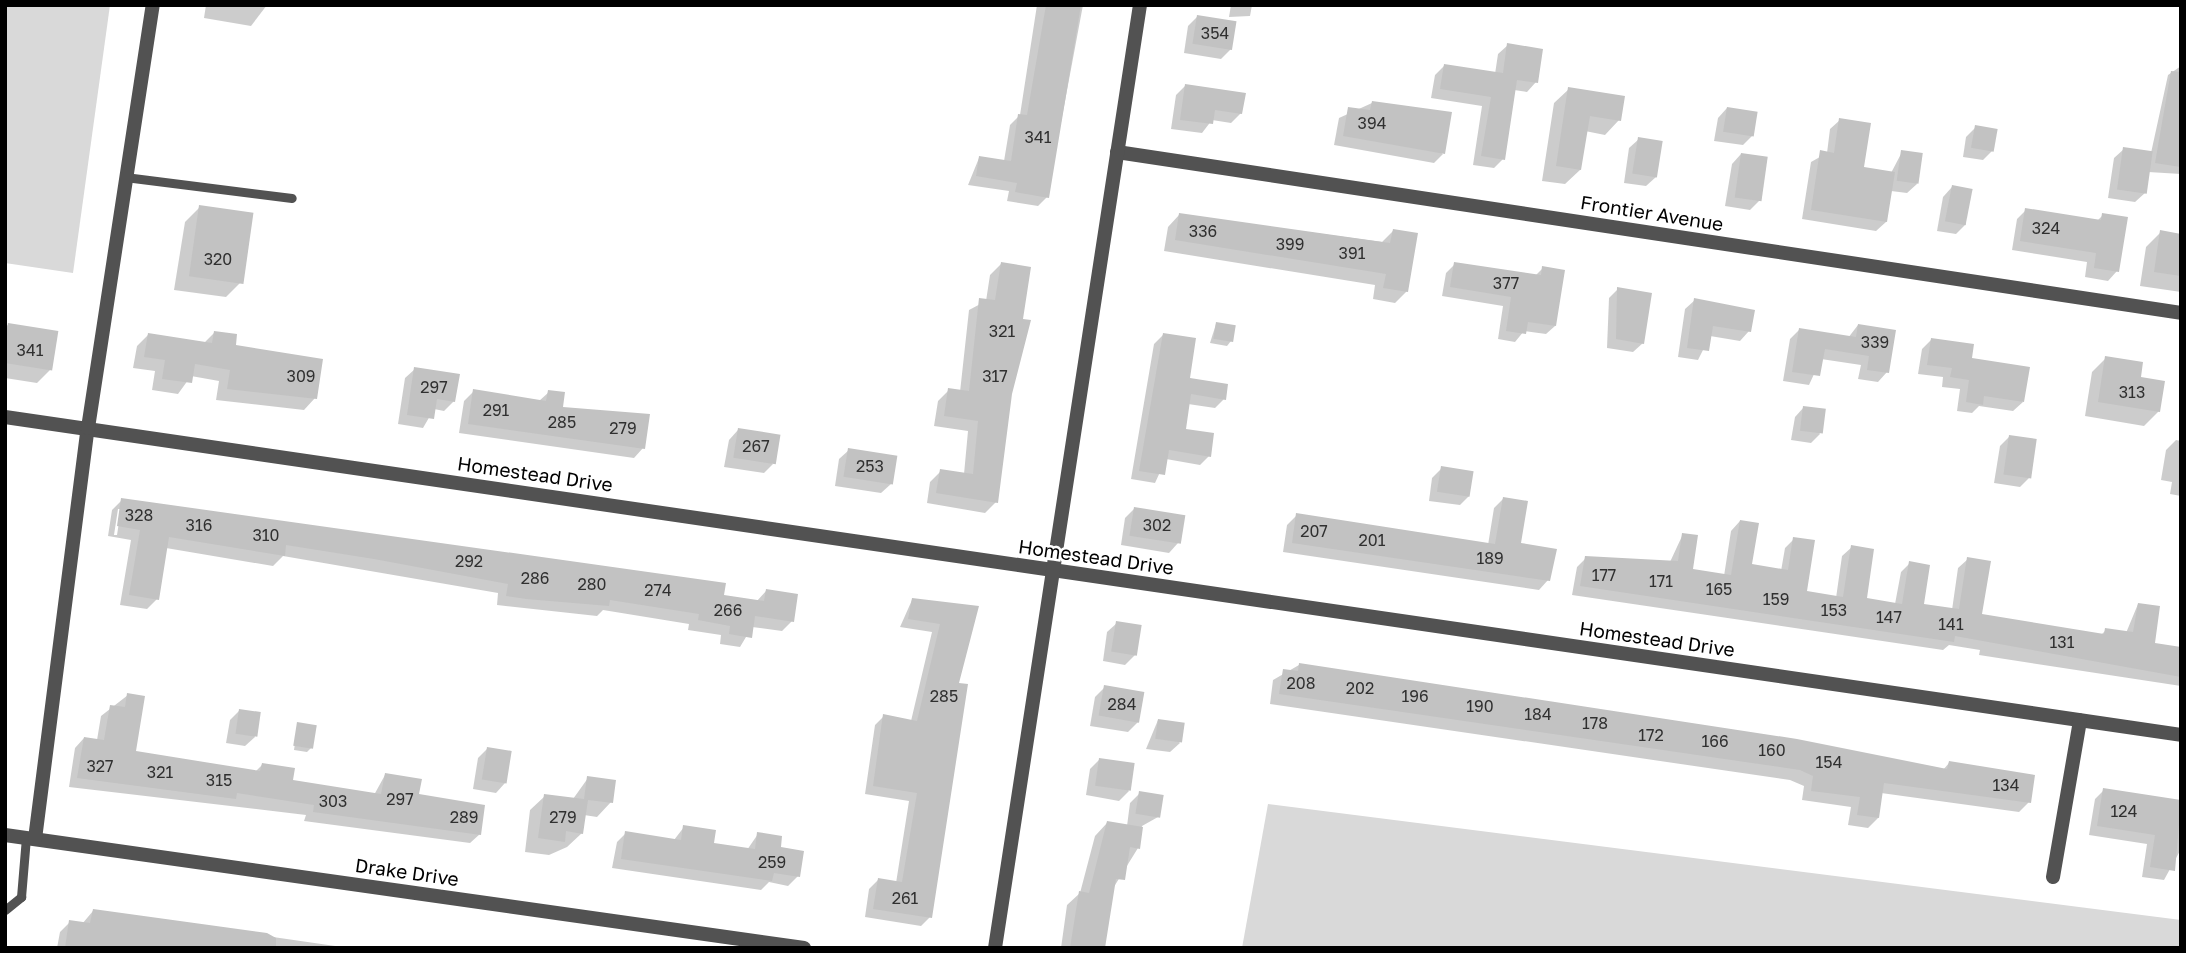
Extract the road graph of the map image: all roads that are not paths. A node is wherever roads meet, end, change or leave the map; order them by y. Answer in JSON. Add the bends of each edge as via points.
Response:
{"nodes":[{"id":1,"x":153,"y":5,"type":"edge"},
{"id":2,"x":1140,"y":5,"type":"edge"},
{"id":3,"x":1117,"y":152,"type":"junction"},
{"id":4,"x":125,"y":177,"type":"junction"},
{"id":5,"x":292,"y":198,"type":"dead end"},
{"id":6,"x":2181,"y":313,"type":"edge"},
{"id":7,"x":5,"y":417,"type":"edge"},
{"id":8,"x":88,"y":428,"type":"junction"},
{"id":9,"x":1053,"y":570,"type":"junction"},
{"id":10,"x":2080,"y":720,"type":"junction"},
{"id":11,"x":2181,"y":735,"type":"edge"},
{"id":12,"x":5,"y":835,"type":"edge"},
{"id":13,"x":31,"y":839,"type":"junction"},
{"id":14,"x":2053,"y":877,"type":"dead end"},
{"id":15,"x":5,"y":910,"type":"edge"},
{"id":16,"x":804,"y":948,"type":"edge"},
{"id":17,"x":995,"y":948,"type":"edge"}],
"edges":[{"from":1,"to":4,"type":"street"},
{"from":2,"to":3,"type":"street"},
{"from":3,"to":6,"type":"street","name":"Frontier Avenue"},
{"from":3,"to":9,"type":"street"},
{"from":4,"to":5,"type":"lane"},
{"from":4,"to":8,"type":"street"},
{"from":7,"to":8,"type":"street","name":"Homestead Drive"},
{"from":8,"to":9,"type":"street","name":"Homestead Drive"},
{"from":8,"to":13,"type":"street"},
{"from":9,"to":10,"type":"street","name":"Homestead Drive"},
{"from":9,"to":17,"type":"street"},
{"from":10,"to":11,"type":"street","name":"Homestead Drive"},
{"from":10,"to":14,"type":"street"},
{"from":12,"to":13,"type":"street","name":"Drake Drive"},
{"from":13,"to":15,"type":"lane","via":[[20,897]]},
{"from":13,"to":16,"type":"street","name":"Drake Drive"}]}
